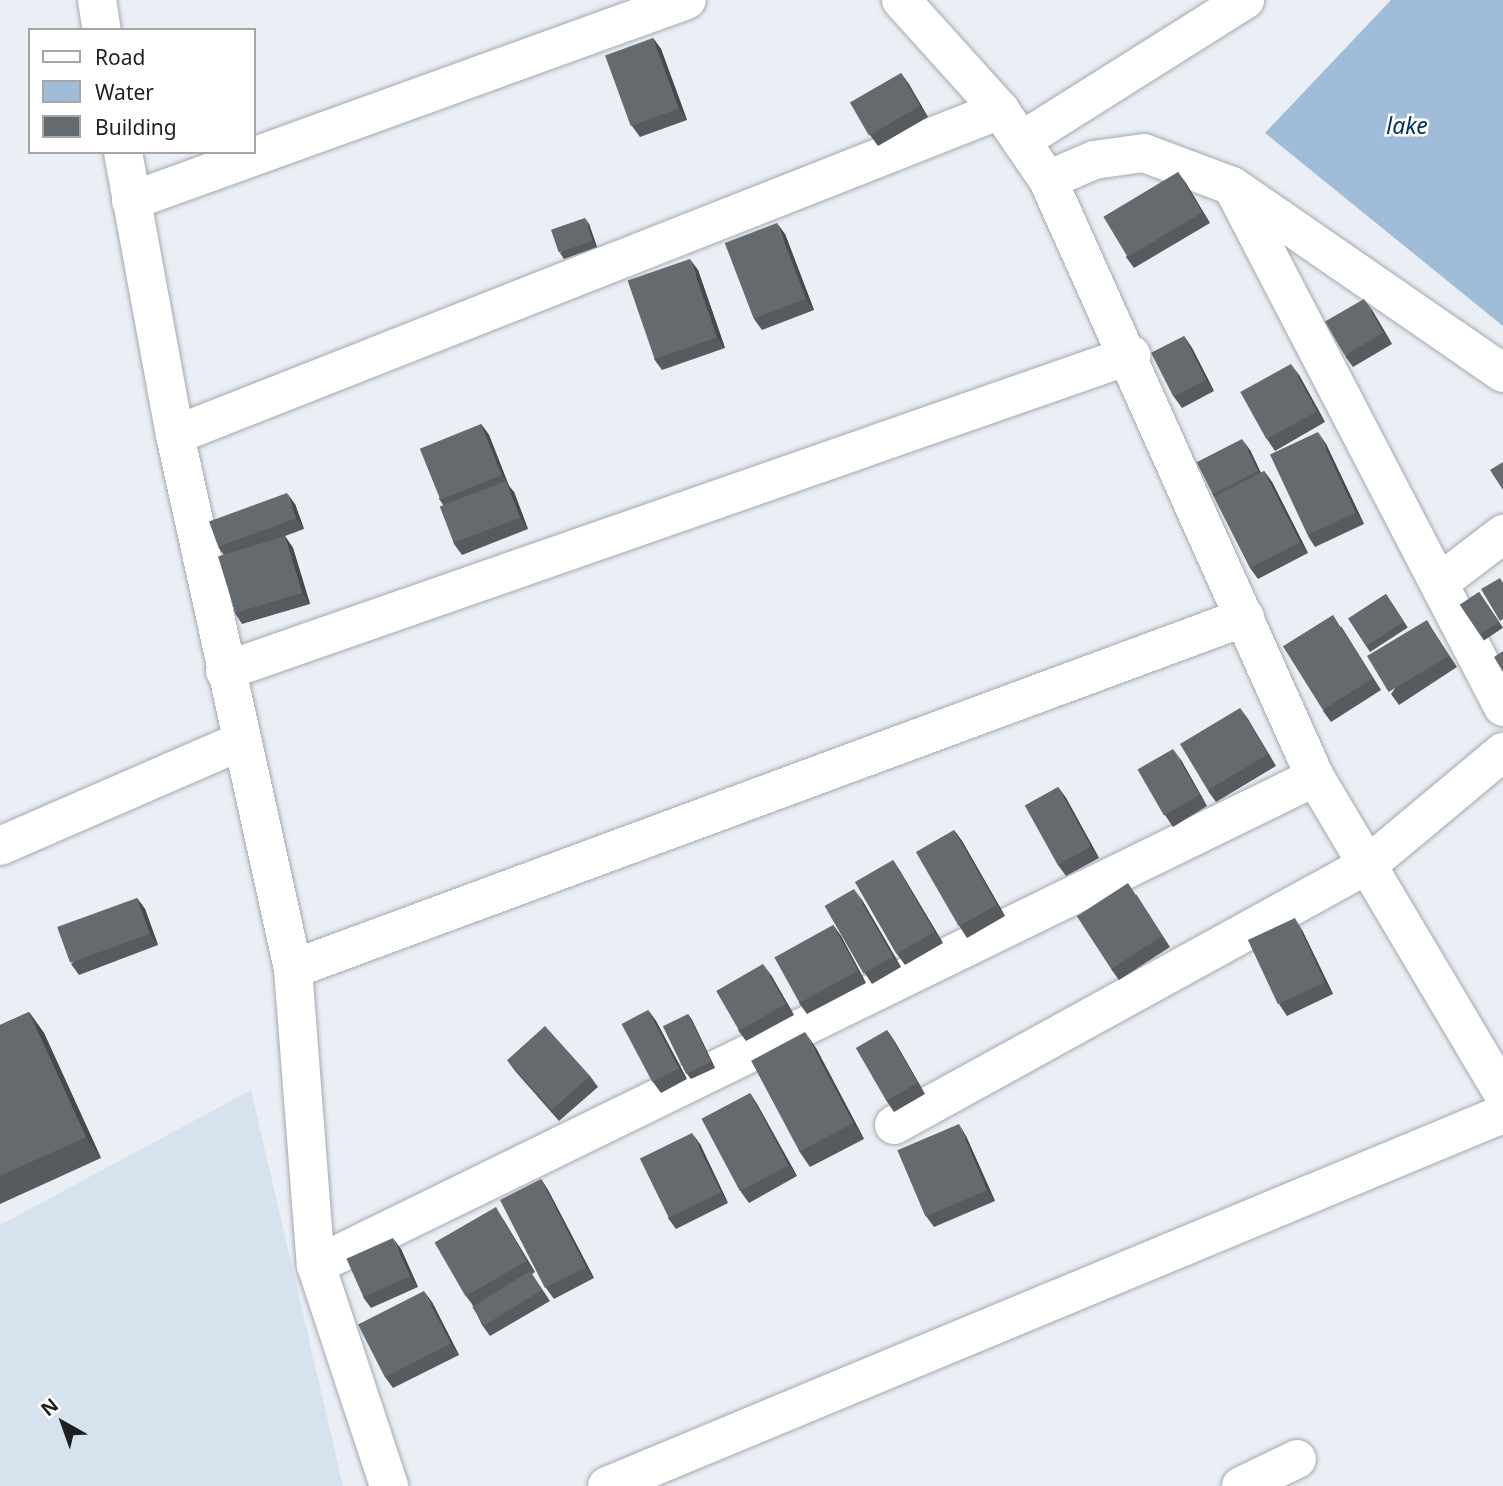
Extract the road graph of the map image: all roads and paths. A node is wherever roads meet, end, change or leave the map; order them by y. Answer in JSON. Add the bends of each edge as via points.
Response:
{"nodes":[{"id":1,"x":97,"y":0,"type":"edge"},
{"id":2,"x":687,"y":0,"type":"edge"},
{"id":3,"x":901,"y":0,"type":"edge"},
{"id":4,"x":1245,"y":0,"type":"edge"},
{"id":5,"x":102,"y":28,"type":"edge"},
{"id":6,"x":1000,"y":110,"type":"junction"},
{"id":7,"x":1021,"y":141,"type":"junction"},
{"id":8,"x":123,"y":154,"type":"edge"},
{"id":9,"x":1048,"y":180,"type":"junction"},
{"id":10,"x":1232,"y":186,"type":"junction"},
{"id":11,"x":131,"y":201,"type":"junction"},
{"id":12,"x":1131,"y":355,"type":"junction"},
{"id":13,"x":1503,"y":373,"type":"edge"},
{"id":14,"x":175,"y":435,"type":"junction"},
{"id":15,"x":1503,"y":534,"type":"edge"},
{"id":16,"x":1439,"y":583,"type":"junction"},
{"id":17,"x":1245,"y":617,"type":"junction"},
{"id":18,"x":225,"y":671,"type":"junction"},
{"id":19,"x":1503,"y":707,"type":"edge"},
{"id":20,"x":241,"y":741,"type":"junction"},
{"id":21,"x":1503,"y":752,"type":"edge"},
{"id":22,"x":1315,"y":777,"type":"junction"},
{"id":23,"x":0,"y":846,"type":"edge"},
{"id":24,"x":1369,"y":864,"type":"junction"},
{"id":25,"x":293,"y":969,"type":"junction"},
{"id":26,"x":1503,"y":1093,"type":"edge"},
{"id":27,"x":1503,"y":1114,"type":"edge"},
{"id":28,"x":894,"y":1125,"type":"dead end"},
{"id":29,"x":316,"y":1265,"type":"junction"},
{"id":30,"x":1297,"y":1459,"type":"dead end"},
{"id":31,"x":389,"y":1486,"type":"edge"},
{"id":32,"x":607,"y":1486,"type":"edge"},
{"id":33,"x":1241,"y":1486,"type":"edge"}],
"edges":[{"from":1,"to":5,"type":"street"},
{"from":2,"to":11,"type":"street"},
{"from":3,"to":6,"type":"street"},
{"from":4,"to":7,"type":"street"},
{"from":6,"to":7,"type":"street"},
{"from":6,"to":14,"type":"street"},
{"from":7,"to":9,"type":"street"},
{"from":8,"to":11,"type":"street"},
{"from":9,"to":10,"type":"street","via":[[1094,160],[1144,153]]},
{"from":9,"to":12,"type":"street"},
{"from":10,"to":13,"type":"street"},
{"from":10,"to":16,"type":"street"},
{"from":11,"to":14,"type":"street"},
{"from":12,"to":17,"type":"street"},
{"from":12,"to":18,"type":"street"},
{"from":14,"to":18,"type":"street"},
{"from":15,"to":16,"type":"street"},
{"from":16,"to":19,"type":"street"},
{"from":17,"to":22,"type":"street"},
{"from":17,"to":25,"type":"street"},
{"from":18,"to":20,"type":"street"},
{"from":20,"to":23,"type":"street"},
{"from":20,"to":25,"type":"street"},
{"from":21,"to":24,"type":"street"},
{"from":22,"to":24,"type":"street"},
{"from":22,"to":29,"type":"street"},
{"from":24,"to":26,"type":"street"},
{"from":24,"to":28,"type":"street"},
{"from":25,"to":29,"type":"street"},
{"from":27,"to":32,"type":"street"},
{"from":29,"to":31,"type":"street"},
{"from":30,"to":33,"type":"street"}]}
